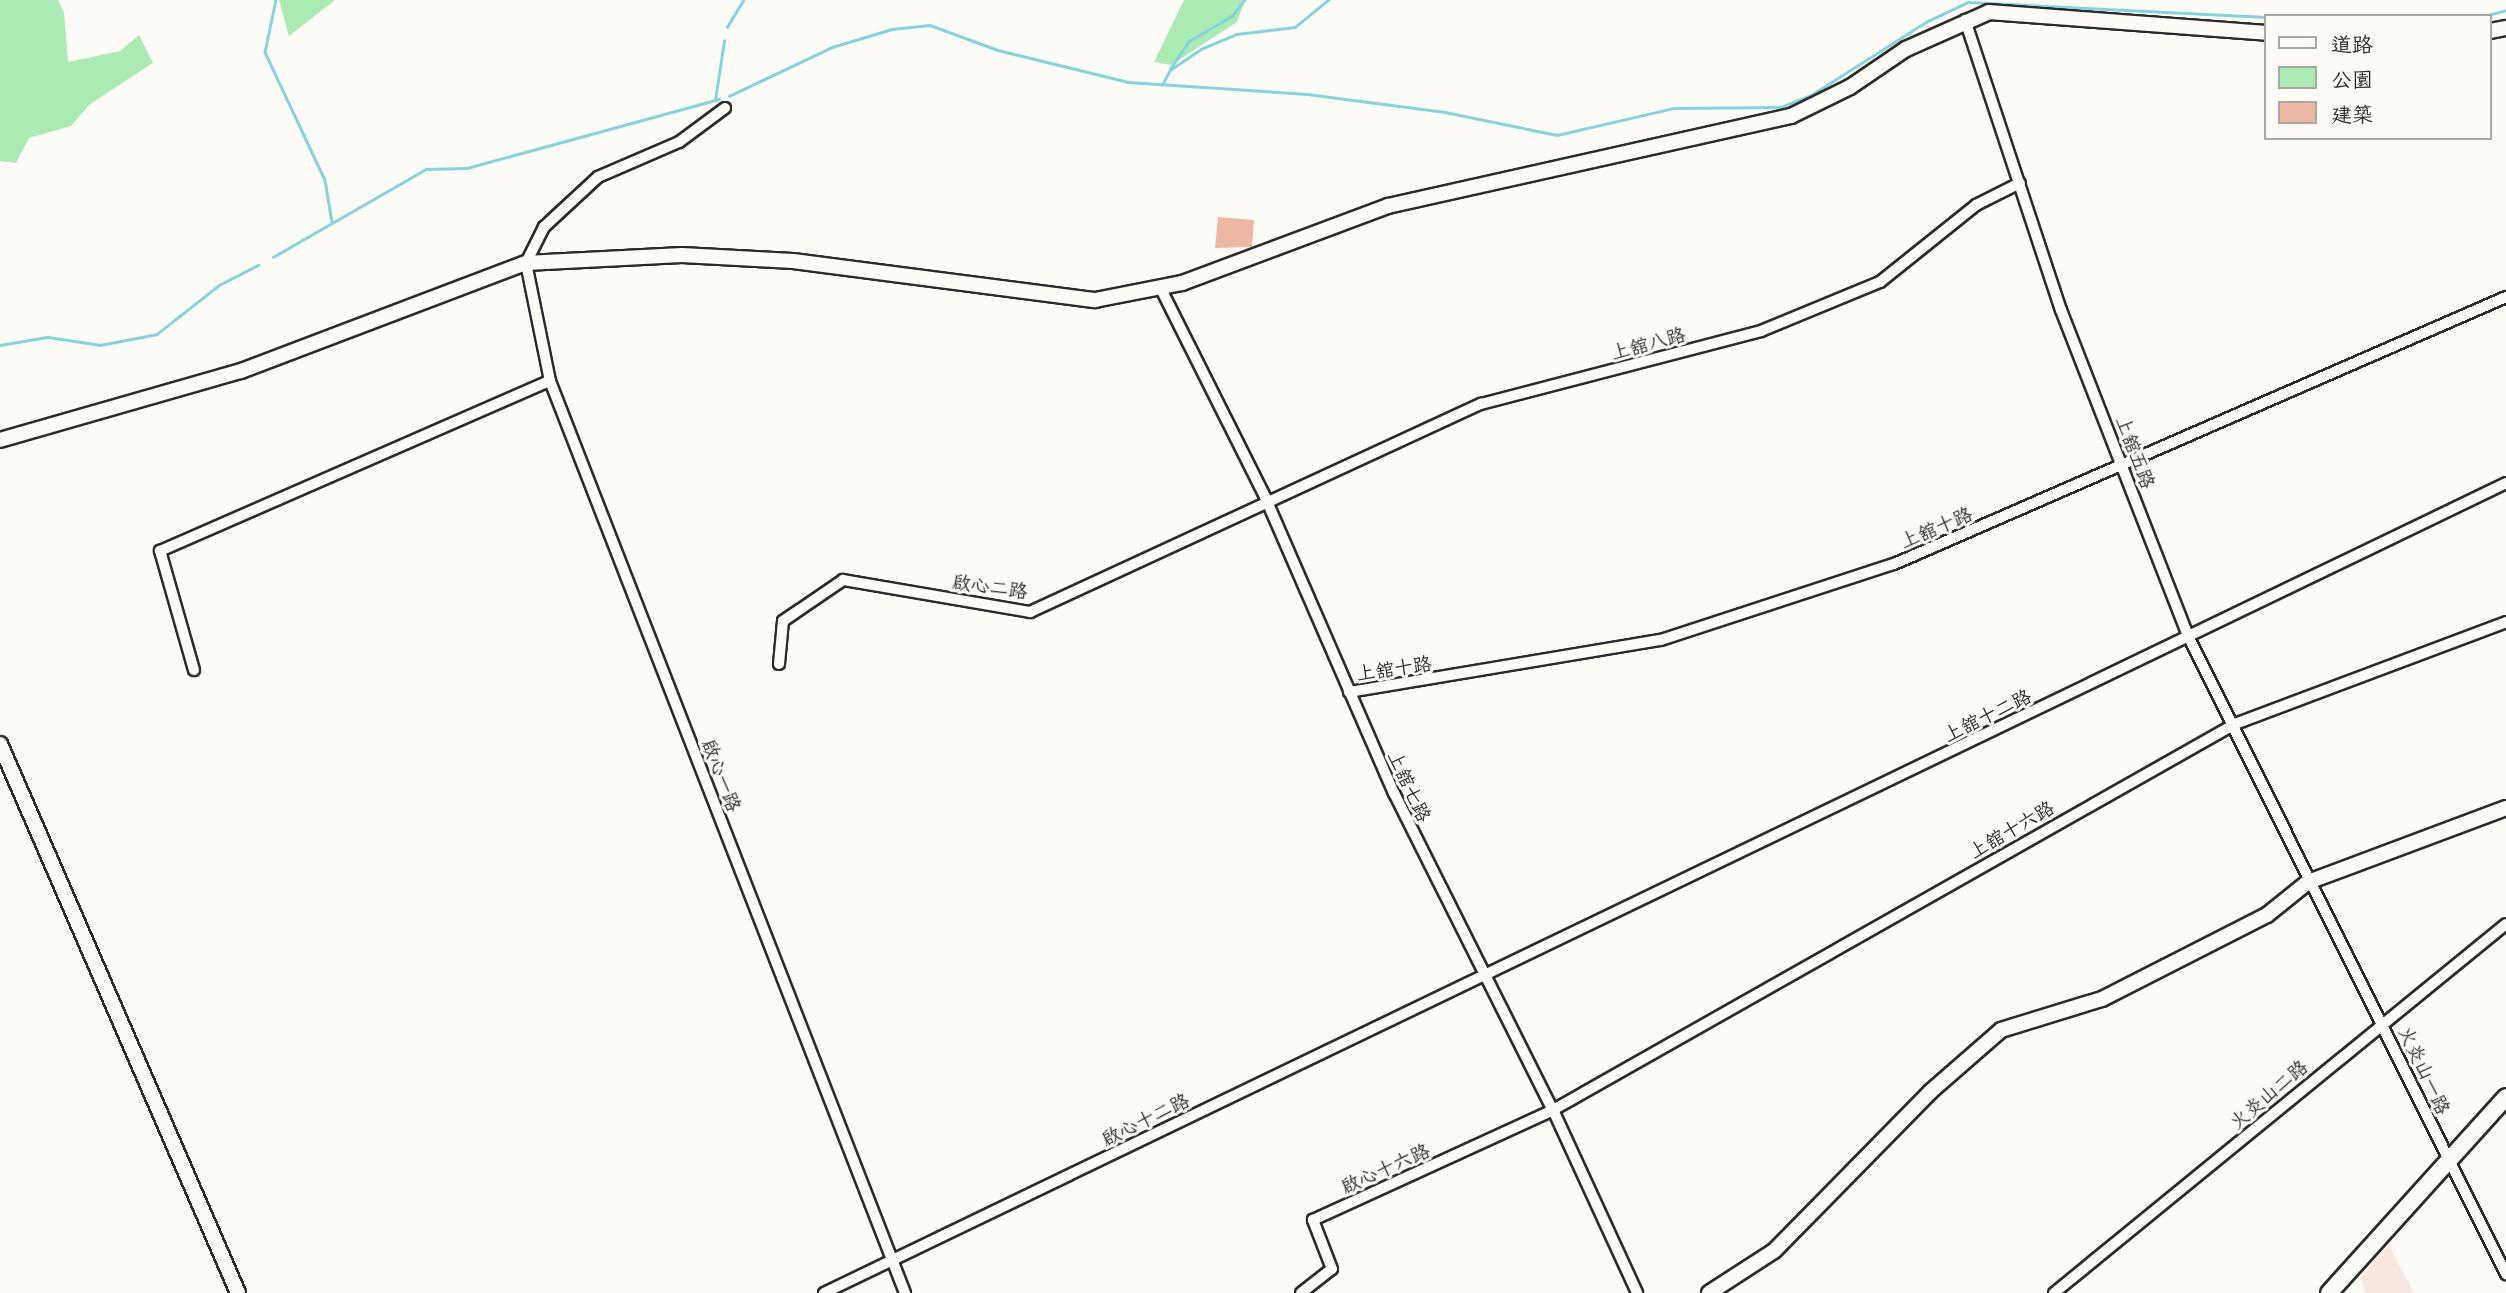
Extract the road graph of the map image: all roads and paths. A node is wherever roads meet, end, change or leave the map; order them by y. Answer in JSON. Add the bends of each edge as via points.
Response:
{"nodes":[{"id":1,"x":1965,"y":20,"type":"junction"},
{"id":2,"x":2264,"y":33,"type":"edge"},
{"id":3,"x":724,"y":108,"type":"dead end"},
{"id":4,"x":2020,"y":183,"type":"junction"},
{"id":5,"x":526,"y":263,"type":"junction"},
{"id":6,"x":1161,"y":289,"type":"junction"},
{"id":7,"x":2506,"y":297,"type":"edge"},
{"id":8,"x":550,"y":381,"type":"junction"},
{"id":9,"x":0,"y":440,"type":"edge"},
{"id":10,"x":2123,"y":466,"type":"junction"},
{"id":11,"x":2506,"y":483,"type":"edge"},
{"id":12,"x":1266,"y":499,"type":"junction"},
{"id":13,"x":2506,"y":622,"type":"edge"},
{"id":14,"x":2189,"y":638,"type":"junction"},
{"id":15,"x":779,"y":664,"type":"dead end"},
{"id":16,"x":194,"y":670,"type":"dead end"},
{"id":17,"x":1349,"y":692,"type":"junction"},
{"id":18,"x":2235,"y":724,"type":"junction"},
{"id":19,"x":0,"y":744,"type":"edge"},
{"id":20,"x":2506,"y":808,"type":"edge"},
{"id":21,"x":2308,"y":883,"type":"junction"},
{"id":22,"x":2506,"y":924,"type":"edge"},
{"id":23,"x":1482,"y":975,"type":"junction"},
{"id":24,"x":2383,"y":1022,"type":"junction"},
{"id":25,"x":2506,"y":1097,"type":"edge"},
{"id":26,"x":1553,"y":1110,"type":"junction"},
{"id":27,"x":2449,"y":1161,"type":"junction"},
{"id":28,"x":890,"y":1262,"type":"junction"},
{"id":29,"x":2506,"y":1274,"type":"edge"},
{"id":30,"x":237,"y":1293,"type":"edge"},
{"id":31,"x":824,"y":1293,"type":"edge"},
{"id":32,"x":905,"y":1293,"type":"edge"},
{"id":33,"x":1301,"y":1293,"type":"edge"},
{"id":34,"x":1637,"y":1293,"type":"edge"},
{"id":35,"x":1709,"y":1293,"type":"edge"},
{"id":36,"x":2054,"y":1293,"type":"edge"},
{"id":37,"x":2329,"y":1293,"type":"edge"}],
"edges":[{"from":1,"to":2,"type":"street","via":[[1989,12]]},
{"from":1,"to":4,"type":"street","name":"上舘五路"},
{"from":1,"to":6,"type":"street","via":[[1791,116],[1388,206]]},
{"from":3,"to":5,"type":"street","via":[[679,142],[598,177],[544,226]]},
{"from":4,"to":10,"type":"street","name":"上舘五路","via":[[2061,310]]},
{"from":4,"to":12,"type":"street","name":"上舘八路","via":[[1976,205],[1880,282],[1761,331],[1481,404]]},
{"from":5,"to":6,"type":"street","via":[[682,255],[793,261],[1096,300]]},
{"from":5,"to":8,"type":"street","name":"啟心一路"},
{"from":5,"to":9,"type":"street","via":[[241,371]]},
{"from":6,"to":12,"type":"street","name":"上舘七路"},
{"from":7,"to":10,"type":"street","name":"上舘十路"},
{"from":8,"to":16,"type":"street","via":[[160,551]]},
{"from":8,"to":28,"type":"street","name":"啟心一路"},
{"from":10,"to":14,"type":"street","name":"上舘五路"},
{"from":10,"to":17,"type":"street","name":"上舘十路","via":[[1894,564],[1661,640]]},
{"from":11,"to":14,"type":"street","name":"上舘十二路"},
{"from":12,"to":15,"type":"street","name":"啟心二路","via":[[1030,612],[842,580],[783,621]]},
{"from":12,"to":17,"type":"street","name":"上舘七路"},
{"from":13,"to":18,"type":"street","name":"上舘十六路"},
{"from":14,"to":18,"type":"street","name":"上舘五路"},
{"from":14,"to":23,"type":"street","name":"上舘十二路"},
{"from":17,"to":23,"type":"street","name":"上舘七路"},
{"from":18,"to":21,"type":"street","name":"上舘五路"},
{"from":18,"to":26,"type":"street","name":"上舘十六路"},
{"from":19,"to":30,"type":"street"},
{"from":20,"to":21,"type":"street"},
{"from":21,"to":24,"type":"street","name":"火炎山一路"},
{"from":21,"to":35,"type":"street","via":[[2267,915],[2171,967],[2102,999],[2001,1030],[1930,1092],[1774,1251]]},
{"from":22,"to":24,"type":"street","name":"火炎山二路"},
{"from":23,"to":26,"type":"street","name":"上舘七路"},
{"from":23,"to":28,"type":"street","name":"啟心十二路"},
{"from":24,"to":27,"type":"street","name":"火炎山一路"},
{"from":24,"to":36,"type":"street","name":"火炎山二路"},
{"from":25,"to":27,"type":"main road"},
{"from":26,"to":33,"type":"street","name":"啟心十六路","via":[[1313,1220],[1332,1269]]},
{"from":26,"to":34,"type":"street","name":"上舘七路"},
{"from":27,"to":29,"type":"street","name":"火炎山一路"},
{"from":27,"to":37,"type":"main road"},
{"from":28,"to":31,"type":"street","name":"啟心十二路"},
{"from":28,"to":32,"type":"street","name":"啟心一路"}]}
